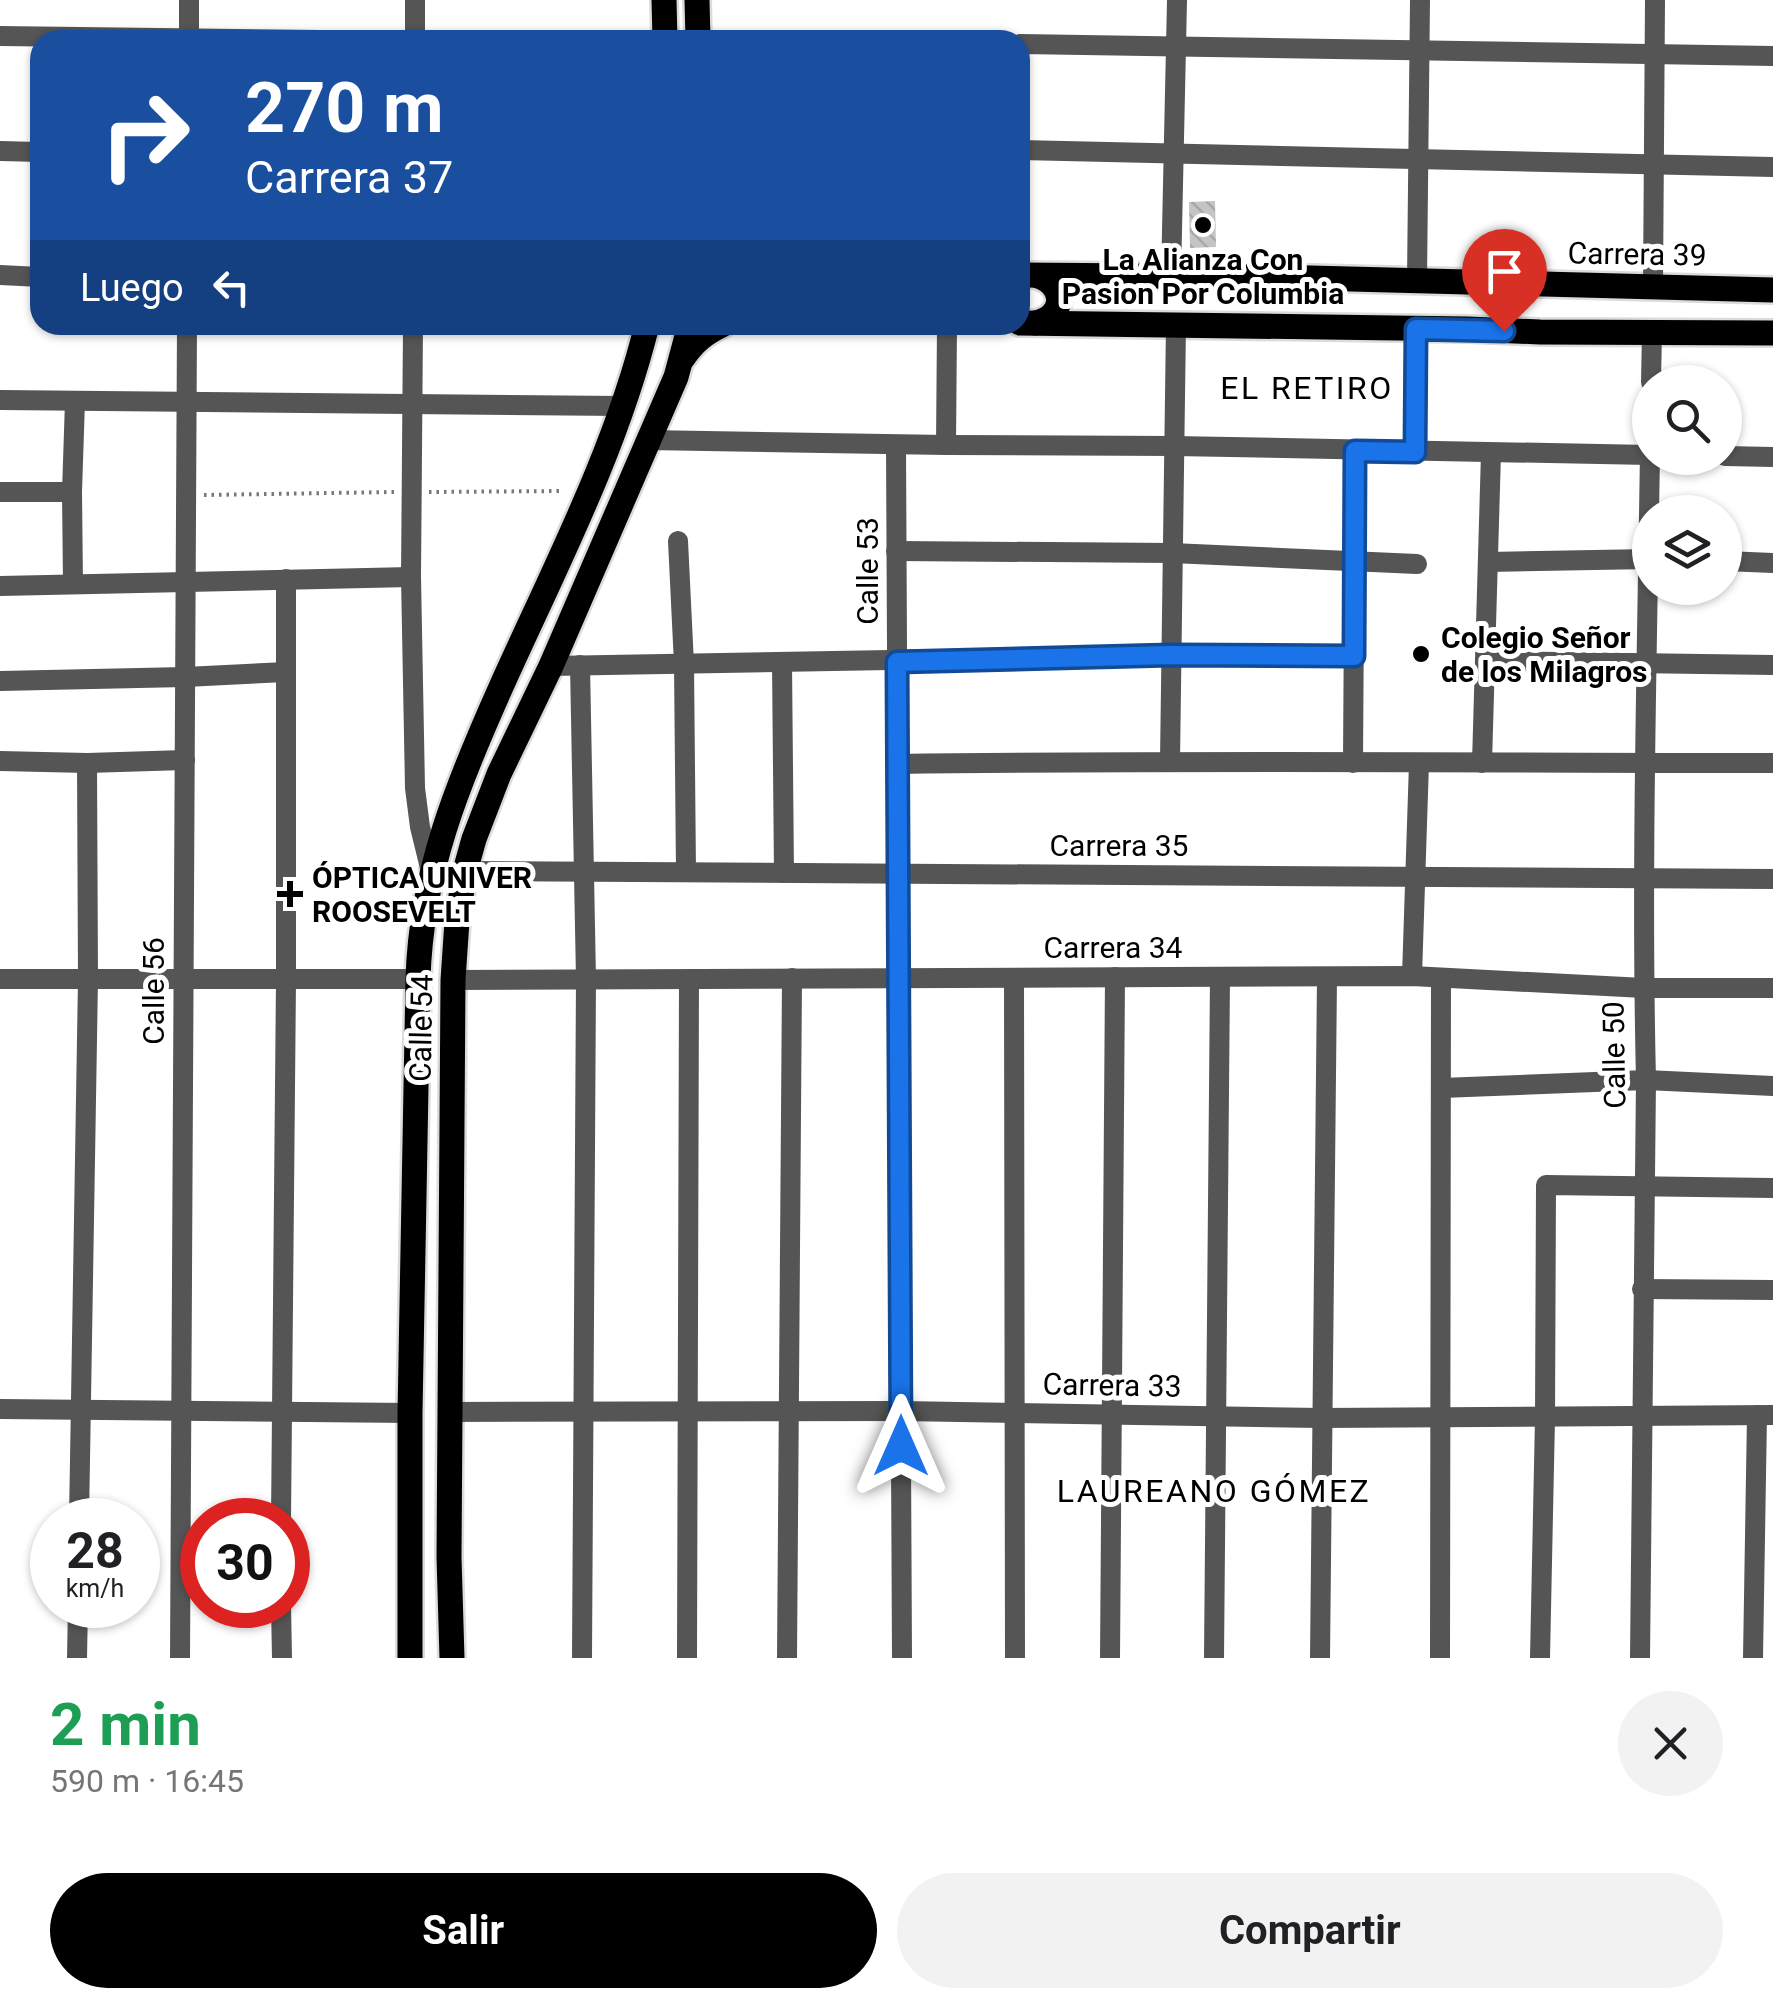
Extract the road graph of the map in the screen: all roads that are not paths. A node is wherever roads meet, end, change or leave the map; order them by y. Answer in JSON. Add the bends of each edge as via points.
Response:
{"nodes":[{"id":1,"x":189,"y":0,"type":"edge"},
{"id":2,"x":415,"y":0,"type":"edge"},
{"id":3,"x":664,"y":0,"type":"edge"},
{"id":4,"x":697,"y":0,"type":"edge"},
{"id":5,"x":1177,"y":0,"type":"edge"},
{"id":6,"x":1420,"y":0,"type":"edge"},
{"id":7,"x":1654,"y":0,"type":"edge"},
{"id":8,"x":189,"y":30,"type":"edge"},
{"id":9,"x":415,"y":30,"type":"edge"},
{"id":10,"x":665,"y":30,"type":"edge"},
{"id":11,"x":698,"y":30,"type":"edge"},
{"id":12,"x":0,"y":36,"type":"edge"},
{"id":13,"x":30,"y":37,"type":"edge"},
{"id":14,"x":1030,"y":44,"type":"edge"},
{"id":15,"x":1176,"y":46,"type":"junction"},
{"id":16,"x":1419,"y":50,"type":"junction"},
{"id":17,"x":1654,"y":54,"type":"junction"},
{"id":18,"x":1773,"y":56,"type":"edge"},
{"id":19,"x":1030,"y":150,"type":"edge"},
{"id":20,"x":0,"y":152,"type":"edge"},
{"id":21,"x":30,"y":152,"type":"edge"},
{"id":22,"x":1174,"y":154,"type":"junction"},
{"id":23,"x":1418,"y":159,"type":"junction"},
{"id":24,"x":1654,"y":164,"type":"junction"},
{"id":25,"x":1773,"y":167,"type":"edge"},
{"id":26,"x":0,"y":275,"type":"edge"},
{"id":27,"x":30,"y":276,"type":"edge"},
{"id":28,"x":1030,"y":276,"type":"edge"},
{"id":29,"x":1030,"y":276,"type":"edge"},
{"id":30,"x":1119,"y":276,"type":"junction"},
{"id":31,"x":1172,"y":277,"type":"junction"},
{"id":32,"x":1417,"y":281,"type":"junction"},
{"id":33,"x":1476,"y":284,"type":"junction"},
{"id":34,"x":1542,"y":285,"type":"junction"},
{"id":35,"x":1653,"y":286,"type":"junction"},
{"id":36,"x":1773,"y":290,"type":"edge"},
{"id":37,"x":1030,"y":323,"type":"edge"},
{"id":38,"x":1030,"y":323,"type":"edge"},
{"id":39,"x":1176,"y":324,"type":"junction"},
{"id":40,"x":1112,"y":325,"type":"junction"},
{"id":41,"x":1416,"y":329,"type":"junction"},
{"id":42,"x":1468,"y":329,"type":"junction"},
{"id":43,"x":1540,"y":332,"type":"junction"},
{"id":44,"x":1652,"y":332,"type":"junction"},
{"id":45,"x":1773,"y":333,"type":"edge"},
{"id":46,"x":187,"y":335,"type":"edge"},
{"id":47,"x":413,"y":335,"type":"edge"},
{"id":48,"x":644,"y":335,"type":"edge"},
{"id":49,"x":687,"y":335,"type":"edge"},
{"id":50,"x":703,"y":335,"type":"edge"},
{"id":51,"x":947,"y":335,"type":"edge"},
{"id":52,"x":1651,"y":365,"type":"edge"},
{"id":53,"x":676,"y":377,"type":"junction"},
{"id":54,"x":0,"y":400,"type":"edge"},
{"id":55,"x":74,"y":401,"type":"junction"},
{"id":56,"x":186,"y":402,"type":"junction"},
{"id":57,"x":412,"y":404,"type":"junction"},
{"id":58,"x":622,"y":406,"type":"junction"},
{"id":59,"x":647,"y":440,"type":"junction"},
{"id":60,"x":896,"y":444,"type":"junction"},
{"id":61,"x":946,"y":446,"type":"junction"},
{"id":62,"x":1174,"y":446,"type":"junction"},
{"id":63,"x":1355,"y":451,"type":"junction"},
{"id":64,"x":1415,"y":452,"type":"junction"},
{"id":65,"x":1492,"y":453,"type":"junction"},
{"id":66,"x":1632,"y":453,"type":"edge"},
{"id":67,"x":1742,"y":456,"type":"edge"},
{"id":68,"x":1773,"y":457,"type":"edge"},
{"id":69,"x":0,"y":492,"type":"edge"},
{"id":70,"x":72,"y":492,"type":"junction"},
{"id":71,"x":678,"y":540,"type":"dead end"},
{"id":72,"x":896,"y":551,"type":"junction"},
{"id":73,"x":1172,"y":554,"type":"junction"},
{"id":74,"x":1632,"y":558,"type":"edge"},
{"id":75,"x":1354,"y":560,"type":"junction"},
{"id":76,"x":1488,"y":562,"type":"junction"},
{"id":77,"x":1742,"y":562,"type":"edge"},
{"id":78,"x":1773,"y":563,"type":"edge"},
{"id":79,"x":1417,"y":564,"type":"dead end"},
{"id":80,"x":411,"y":577,"type":"junction"},
{"id":81,"x":286,"y":580,"type":"junction"},
{"id":82,"x":186,"y":581,"type":"junction"},
{"id":83,"x":73,"y":584,"type":"junction"},
{"id":84,"x":0,"y":586,"type":"edge"},
{"id":85,"x":1648,"y":605,"type":"edge"},
{"id":86,"x":1171,"y":655,"type":"junction"},
{"id":87,"x":1354,"y":656,"type":"junction"},
{"id":88,"x":1486,"y":661,"type":"junction"},
{"id":89,"x":897,"y":662,"type":"junction"},
{"id":90,"x":782,"y":663,"type":"junction"},
{"id":91,"x":684,"y":664,"type":"junction"},
{"id":92,"x":1647,"y":664,"type":"junction"},
{"id":93,"x":580,"y":665,"type":"junction"},
{"id":94,"x":550,"y":666,"type":"junction"},
{"id":95,"x":1773,"y":666,"type":"edge"},
{"id":96,"x":286,"y":672,"type":"junction"},
{"id":97,"x":185,"y":677,"type":"junction"},
{"id":98,"x":0,"y":680,"type":"edge"},
{"id":99,"x":184,"y":760,"type":"junction"},
{"id":100,"x":1170,"y":760,"type":"junction"},
{"id":101,"x":0,"y":761,"type":"edge"},
{"id":102,"x":88,"y":763,"type":"junction"},
{"id":103,"x":1482,"y":763,"type":"junction"},
{"id":104,"x":898,"y":764,"type":"junction"},
{"id":105,"x":1353,"y":764,"type":"junction"},
{"id":106,"x":1419,"y":764,"type":"junction"},
{"id":107,"x":1645,"y":764,"type":"junction"},
{"id":108,"x":1773,"y":764,"type":"edge"},
{"id":109,"x":465,"y":871,"type":"junction"},
{"id":110,"x":431,"y":872,"type":"junction"},
{"id":111,"x":585,"y":872,"type":"junction"},
{"id":112,"x":686,"y":872,"type":"junction"},
{"id":113,"x":784,"y":873,"type":"junction"},
{"id":114,"x":898,"y":874,"type":"junction"},
{"id":115,"x":1415,"y":876,"type":"junction"},
{"id":116,"x":1644,"y":878,"type":"junction"},
{"id":117,"x":1773,"y":878,"type":"edge"},
{"id":118,"x":1327,"y":976,"type":"junction"},
{"id":119,"x":1412,"y":976,"type":"junction"},
{"id":120,"x":1220,"y":977,"type":"junction"},
{"id":121,"x":792,"y":978,"type":"junction"},
{"id":122,"x":898,"y":978,"type":"junction"},
{"id":123,"x":1014,"y":978,"type":"junction"},
{"id":124,"x":1115,"y":978,"type":"junction"},
{"id":125,"x":1441,"y":978,"type":"junction"},
{"id":126,"x":0,"y":979,"type":"edge"},
{"id":127,"x":88,"y":979,"type":"junction"},
{"id":128,"x":183,"y":979,"type":"junction"},
{"id":129,"x":286,"y":979,"type":"junction"},
{"id":130,"x":418,"y":979,"type":"junction"},
{"id":131,"x":586,"y":979,"type":"junction"},
{"id":132,"x":689,"y":979,"type":"junction"},
{"id":133,"x":453,"y":980,"type":"junction"},
{"id":134,"x":1644,"y":988,"type":"junction"},
{"id":135,"x":1773,"y":988,"type":"edge"},
{"id":136,"x":1646,"y":1080,"type":"junction"},
{"id":137,"x":1773,"y":1086,"type":"edge"},
{"id":138,"x":1441,"y":1088,"type":"junction"},
{"id":139,"x":1644,"y":1186,"type":"junction"},
{"id":140,"x":1773,"y":1188,"type":"edge"},
{"id":141,"x":1642,"y":1290,"type":"junction"},
{"id":142,"x":1773,"y":1290,"type":"edge"},
{"id":143,"x":0,"y":1409,"type":"edge"},
{"id":144,"x":80,"y":1411,"type":"junction"},
{"id":145,"x":901,"y":1411,"type":"junction"},
{"id":146,"x":181,"y":1412,"type":"junction"},
{"id":147,"x":281,"y":1412,"type":"junction"},
{"id":148,"x":449,"y":1412,"type":"junction"},
{"id":149,"x":583,"y":1412,"type":"junction"},
{"id":150,"x":689,"y":1412,"type":"junction"},
{"id":151,"x":788,"y":1412,"type":"junction"},
{"id":152,"x":410,"y":1413,"type":"junction"},
{"id":153,"x":1015,"y":1414,"type":"junction"},
{"id":154,"x":1765,"y":1415,"type":"edge"},
{"id":155,"x":1112,"y":1416,"type":"junction"},
{"id":156,"x":1217,"y":1416,"type":"junction"},
{"id":157,"x":1440,"y":1416,"type":"junction"},
{"id":158,"x":1641,"y":1417,"type":"junction"},
{"id":159,"x":1321,"y":1418,"type":"junction"},
{"id":160,"x":1545,"y":1418,"type":"junction"},
{"id":161,"x":79,"y":1498,"type":"edge"},
{"id":162,"x":281,"y":1498,"type":"edge"},
{"id":163,"x":78,"y":1628,"type":"edge"},
{"id":164,"x":282,"y":1628,"type":"edge"},
{"id":165,"x":77,"y":1658,"type":"edge"},
{"id":166,"x":180,"y":1658,"type":"edge"},
{"id":167,"x":282,"y":1658,"type":"edge"},
{"id":168,"x":410,"y":1658,"type":"edge"},
{"id":169,"x":452,"y":1658,"type":"edge"},
{"id":170,"x":582,"y":1658,"type":"edge"},
{"id":171,"x":687,"y":1658,"type":"edge"},
{"id":172,"x":787,"y":1658,"type":"edge"},
{"id":173,"x":902,"y":1658,"type":"edge"},
{"id":174,"x":1014,"y":1658,"type":"edge"},
{"id":175,"x":1110,"y":1658,"type":"edge"},
{"id":176,"x":1214,"y":1658,"type":"edge"},
{"id":177,"x":1320,"y":1658,"type":"edge"},
{"id":178,"x":1440,"y":1658,"type":"edge"},
{"id":179,"x":1540,"y":1658,"type":"edge"},
{"id":180,"x":1640,"y":1658,"type":"edge"},
{"id":181,"x":1753,"y":1658,"type":"edge"}],
"edges":[{"from":1,"to":8,"type":"street"},
{"from":2,"to":9,"type":"street"},
{"from":3,"to":10,"type":"main road"},
{"from":4,"to":11,"type":"main road"},
{"from":5,"to":15,"type":"street"},
{"from":6,"to":16,"type":"street"},
{"from":7,"to":17,"type":"street"},
{"from":12,"to":13,"type":"street"},
{"from":14,"to":15,"type":"street"},
{"from":15,"to":16,"type":"street"},
{"from":15,"to":22,"type":"street"},
{"from":16,"to":17,"type":"street"},
{"from":16,"to":23,"type":"street"},
{"from":17,"to":18,"type":"street"},
{"from":17,"to":24,"type":"street"},
{"from":19,"to":22,"type":"street"},
{"from":20,"to":21,"type":"street"},
{"from":22,"to":23,"type":"street"},
{"from":22,"to":31,"type":"street"},
{"from":23,"to":24,"type":"street"},
{"from":23,"to":32,"type":"street"},
{"from":24,"to":25,"type":"street"},
{"from":24,"to":35,"type":"street"},
{"from":26,"to":27,"type":"street"},
{"from":28,"to":30,"type":"main road","name":"Carrera 39"},
{"from":29,"to":37,"type":"main road","via":[[1052,282],[1058,300],[1050,318]]},
{"from":30,"to":31,"type":"main road","name":"Carrera 39"},
{"from":30,"to":40,"type":"main road","via":[[1100,286],[1094,300],[1099,316]]},
{"from":31,"to":32,"type":"main road","name":"Carrera 39"},
{"from":32,"to":33,"type":"main road","name":"Carrera 39"},
{"from":33,"to":34,"type":"main road","name":"Carrera 39"},
{"from":33,"to":42,"type":"main road","via":[[1490,296],[1491,314]]},
{"from":34,"to":35,"type":"main road","name":"Carrera 39"},
{"from":34,"to":43,"type":"main road","via":[[1527,290],[1518,304],[1520,320]]},
{"from":35,"to":36,"type":"main road","name":"Carrera 39"},
{"from":38,"to":40,"type":"main road"},
{"from":39,"to":40,"type":"main road"},
{"from":39,"to":41,"type":"main road"},
{"from":39,"to":62,"type":"street"},
{"from":41,"to":42,"type":"main road"},
{"from":41,"to":64,"type":"street"},
{"from":42,"to":43,"type":"main road"},
{"from":43,"to":44,"type":"main road"},
{"from":44,"to":45,"type":"main road"},
{"from":44,"to":52,"type":"street"},
{"from":46,"to":56,"type":"street","name":"Calle 56"},
{"from":47,"to":57,"type":"street"},
{"from":48,"to":58,"type":"main road","name":"Calle 54"},
{"from":49,"to":53,"type":"main road","name":"Calle 54"},
{"from":50,"to":53,"type":"main road"},
{"from":51,"to":61,"type":"street"},
{"from":53,"to":59,"type":"main road","name":"Calle 54"},
{"from":54,"to":55,"type":"street"},
{"from":55,"to":56,"type":"street"},
{"from":55,"to":70,"type":"street"},
{"from":56,"to":57,"type":"street"},
{"from":56,"to":82,"type":"street","name":"Calle 56"},
{"from":57,"to":58,"type":"street"},
{"from":57,"to":80,"type":"street"},
{"from":58,"to":110,"type":"main road","name":"Calle 54","via":[[470,755]]},
{"from":59,"to":60,"type":"street"},
{"from":59,"to":94,"type":"main road","name":"Calle 54"},
{"from":60,"to":61,"type":"street"},
{"from":60,"to":72,"type":"street","name":"Calle 53"},
{"from":61,"to":62,"type":"street"},
{"from":62,"to":63,"type":"street"},
{"from":62,"to":73,"type":"street"},
{"from":63,"to":64,"type":"street"},
{"from":63,"to":75,"type":"street"},
{"from":64,"to":65,"type":"street"},
{"from":65,"to":66,"type":"street"},
{"from":65,"to":76,"type":"street"},
{"from":67,"to":68,"type":"street"},
{"from":69,"to":70,"type":"street"},
{"from":70,"to":83,"type":"street"},
{"from":71,"to":91,"type":"street"},
{"from":72,"to":73,"type":"street"},
{"from":72,"to":89,"type":"street","name":"Calle 53"},
{"from":73,"to":75,"type":"street"},
{"from":73,"to":86,"type":"street"},
{"from":74,"to":76,"type":"street"},
{"from":75,"to":79,"type":"street"},
{"from":75,"to":87,"type":"street"},
{"from":76,"to":88,"type":"street"},
{"from":77,"to":78,"type":"street"},
{"from":80,"to":81,"type":"street"},
{"from":80,"to":110,"type":"street","via":[[414,788]]},
{"from":81,"to":82,"type":"street"},
{"from":81,"to":96,"type":"street"},
{"from":82,"to":83,"type":"street"},
{"from":82,"to":97,"type":"street","name":"Calle 56"},
{"from":83,"to":84,"type":"street"},
{"from":85,"to":92,"type":"street","name":"Calle 50"},
{"from":86,"to":87,"type":"street"},
{"from":86,"to":89,"type":"street"},
{"from":86,"to":100,"type":"street"},
{"from":87,"to":105,"type":"street"},
{"from":88,"to":92,"type":"street"},
{"from":88,"to":103,"type":"street"},
{"from":89,"to":90,"type":"street"},
{"from":89,"to":104,"type":"street","name":"Calle 53"},
{"from":90,"to":91,"type":"street"},
{"from":90,"to":113,"type":"street"},
{"from":91,"to":93,"type":"street"},
{"from":91,"to":112,"type":"street"},
{"from":92,"to":95,"type":"street"},
{"from":92,"to":107,"type":"street","name":"Calle 50"},
{"from":93,"to":94,"type":"street"},
{"from":93,"to":111,"type":"street"},
{"from":94,"to":109,"type":"main road","name":"Calle 54","via":[[499,774]]},
{"from":96,"to":97,"type":"street"},
{"from":96,"to":129,"type":"street"},
{"from":97,"to":98,"type":"street"},
{"from":97,"to":99,"type":"street","name":"Calle 56"},
{"from":99,"to":102,"type":"street"},
{"from":99,"to":128,"type":"street","name":"Calle 56"},
{"from":100,"to":104,"type":"street"},
{"from":100,"to":105,"type":"street"},
{"from":101,"to":102,"type":"street"},
{"from":102,"to":127,"type":"street"},
{"from":103,"to":106,"type":"street"},
{"from":103,"to":107,"type":"street"},
{"from":104,"to":114,"type":"street","name":"Calle 53"},
{"from":105,"to":106,"type":"street"},
{"from":106,"to":115,"type":"street"},
{"from":107,"to":108,"type":"street"},
{"from":107,"to":116,"type":"street","name":"Calle 50"},
{"from":109,"to":111,"type":"street","name":"Carrera 35"},
{"from":109,"to":133,"type":"main road","name":"Calle 54"},
{"from":110,"to":130,"type":"main road","name":"Calle 54"},
{"from":111,"to":112,"type":"street","name":"Carrera 35"},
{"from":111,"to":131,"type":"street"},
{"from":112,"to":113,"type":"street","name":"Carrera 35"},
{"from":113,"to":114,"type":"street","name":"Carrera 35"},
{"from":114,"to":115,"type":"street","name":"Carrera 35"},
{"from":114,"to":122,"type":"street","name":"Calle 53"},
{"from":115,"to":116,"type":"street","name":"Carrera 35"},
{"from":115,"to":119,"type":"street"},
{"from":116,"to":117,"type":"street","name":"Carrera 35"},
{"from":116,"to":134,"type":"street","name":"Calle 50"},
{"from":118,"to":119,"type":"street","name":"Carrera 34"},
{"from":118,"to":120,"type":"street","name":"Carrera 34"},
{"from":118,"to":159,"type":"street"},
{"from":119,"to":125,"type":"street","name":"Carrera 34"},
{"from":120,"to":124,"type":"street","name":"Carrera 34"},
{"from":120,"to":156,"type":"street"},
{"from":121,"to":122,"type":"street","name":"Carrera 34"},
{"from":121,"to":132,"type":"street","name":"Carrera 34"},
{"from":121,"to":151,"type":"street"},
{"from":122,"to":123,"type":"street","name":"Carrera 34"},
{"from":122,"to":145,"type":"street","name":"Calle 53"},
{"from":123,"to":124,"type":"street","name":"Carrera 34"},
{"from":123,"to":153,"type":"street"},
{"from":124,"to":155,"type":"street"},
{"from":125,"to":134,"type":"street","name":"Carrera 34"},
{"from":125,"to":138,"type":"street"},
{"from":126,"to":127,"type":"street"},
{"from":127,"to":128,"type":"street"},
{"from":127,"to":144,"type":"street"},
{"from":128,"to":129,"type":"street"},
{"from":128,"to":146,"type":"street","name":"Calle 56"},
{"from":129,"to":130,"type":"street"},
{"from":129,"to":147,"type":"street"},
{"from":130,"to":152,"type":"main road","name":"Calle 54"},
{"from":131,"to":132,"type":"street","name":"Carrera 34"},
{"from":131,"to":133,"type":"street","name":"Carrera 34"},
{"from":131,"to":149,"type":"street"},
{"from":132,"to":150,"type":"street"},
{"from":133,"to":148,"type":"main road","name":"Calle 54"},
{"from":134,"to":135,"type":"street","name":"Carrera 34"},
{"from":134,"to":136,"type":"street","name":"Calle 50"},
{"from":136,"to":137,"type":"street"},
{"from":136,"to":138,"type":"street"},
{"from":136,"to":139,"type":"street","name":"Calle 50"},
{"from":138,"to":157,"type":"street"},
{"from":139,"to":140,"type":"street"},
{"from":139,"to":141,"type":"street","name":"Calle 50"},
{"from":139,"to":160,"type":"street","via":[[1546,1185]]},
{"from":141,"to":142,"type":"street"},
{"from":141,"to":158,"type":"street","name":"Calle 50"},
{"from":143,"to":144,"type":"street"},
{"from":144,"to":146,"type":"street"},
{"from":144,"to":161,"type":"street"},
{"from":145,"to":151,"type":"street","name":"Carrera 33"},
{"from":145,"to":153,"type":"street","name":"Carrera 33"},
{"from":145,"to":173,"type":"street","name":"Calle 53"},
{"from":146,"to":147,"type":"street"},
{"from":146,"to":166,"type":"street","name":"Calle 56"},
{"from":147,"to":152,"type":"street"},
{"from":147,"to":162,"type":"street"},
{"from":148,"to":149,"type":"street","name":"Carrera 33"},
{"from":148,"to":169,"type":"main road","name":"Calle 54"},
{"from":149,"to":150,"type":"street","name":"Carrera 33"},
{"from":149,"to":170,"type":"street"},
{"from":150,"to":151,"type":"street","name":"Carrera 33"},
{"from":150,"to":171,"type":"street"},
{"from":151,"to":172,"type":"street"},
{"from":152,"to":168,"type":"main road","name":"Calle 54"},
{"from":153,"to":155,"type":"street","name":"Carrera 33"},
{"from":153,"to":174,"type":"street"},
{"from":154,"to":158,"type":"street","name":"Carrera 33"},
{"from":154,"to":181,"type":"street"},
{"from":155,"to":156,"type":"street","name":"Carrera 33"},
{"from":155,"to":175,"type":"street"},
{"from":156,"to":159,"type":"street","name":"Carrera 33"},
{"from":156,"to":176,"type":"street"},
{"from":157,"to":159,"type":"street","name":"Carrera 33"},
{"from":157,"to":160,"type":"street","name":"Carrera 33"},
{"from":157,"to":178,"type":"street"},
{"from":158,"to":160,"type":"street","name":"Carrera 33"},
{"from":158,"to":180,"type":"street","name":"Calle 50"},
{"from":159,"to":177,"type":"street"},
{"from":160,"to":179,"type":"street"},
{"from":163,"to":165,"type":"street"},
{"from":164,"to":167,"type":"street"}]}
